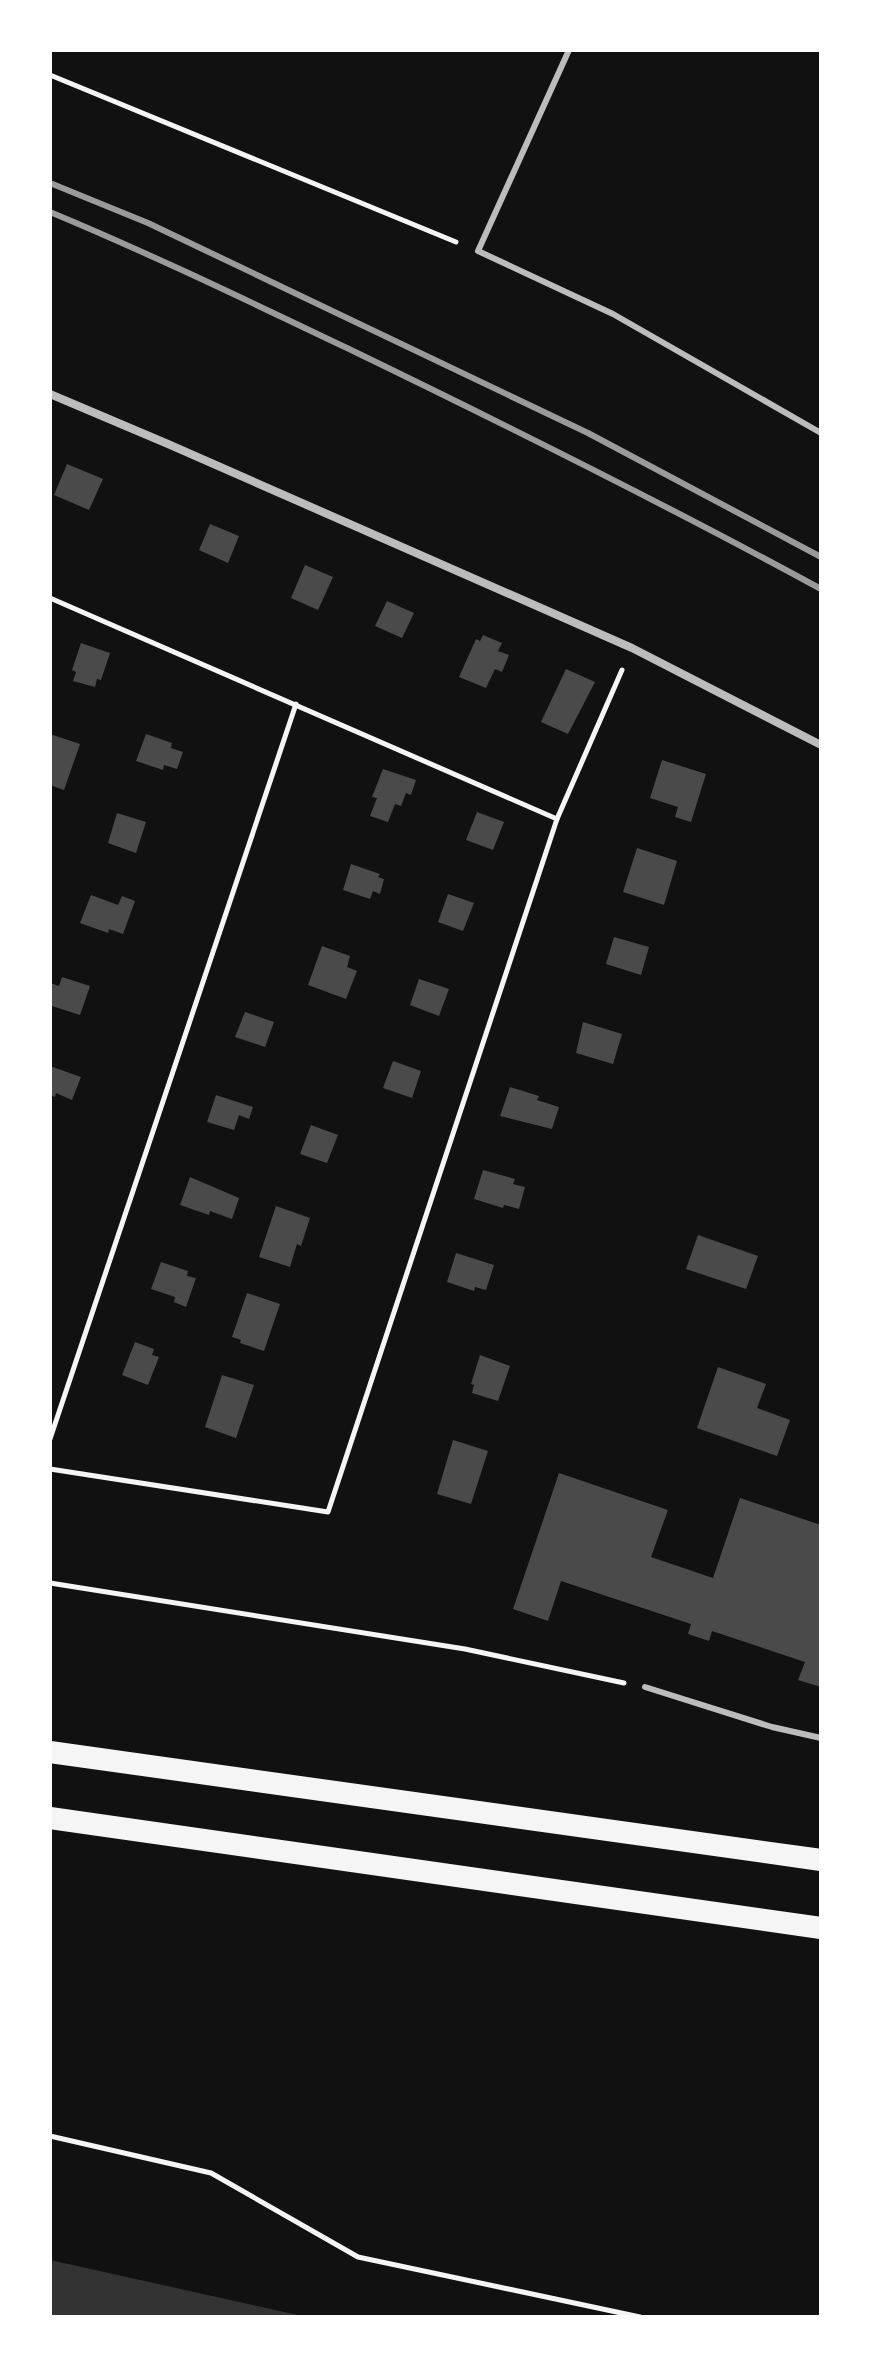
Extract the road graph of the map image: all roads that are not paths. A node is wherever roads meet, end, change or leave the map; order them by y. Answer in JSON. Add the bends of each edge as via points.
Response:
{"nodes":[{"id":1,"x":569,"y":50,"type":"edge"},
{"id":2,"x":50,"y":394,"type":"edge"},
{"id":3,"x":821,"y":433,"type":"edge"},
{"id":4,"x":821,"y":745,"type":"edge"},
{"id":5,"x":645,"y":1687,"type":"road end"},
{"id":6,"x":821,"y":1738,"type":"edge"},
{"id":7,"x":50,"y":1752,"type":"edge"},
{"id":8,"x":50,"y":1818,"type":"edge"},
{"id":9,"x":821,"y":1860,"type":"edge"},
{"id":10,"x":821,"y":1928,"type":"edge"}],
"edges":[{"from":1,"to":3,"type":"lane","via":[[478,251],[613,314]]},
{"from":2,"to":4,"type":"street","via":[[632,648]]},
{"from":5,"to":6,"type":"lane"},
{"from":7,"to":9,"type":"highway"},
{"from":8,"to":10,"type":"highway"}]}
